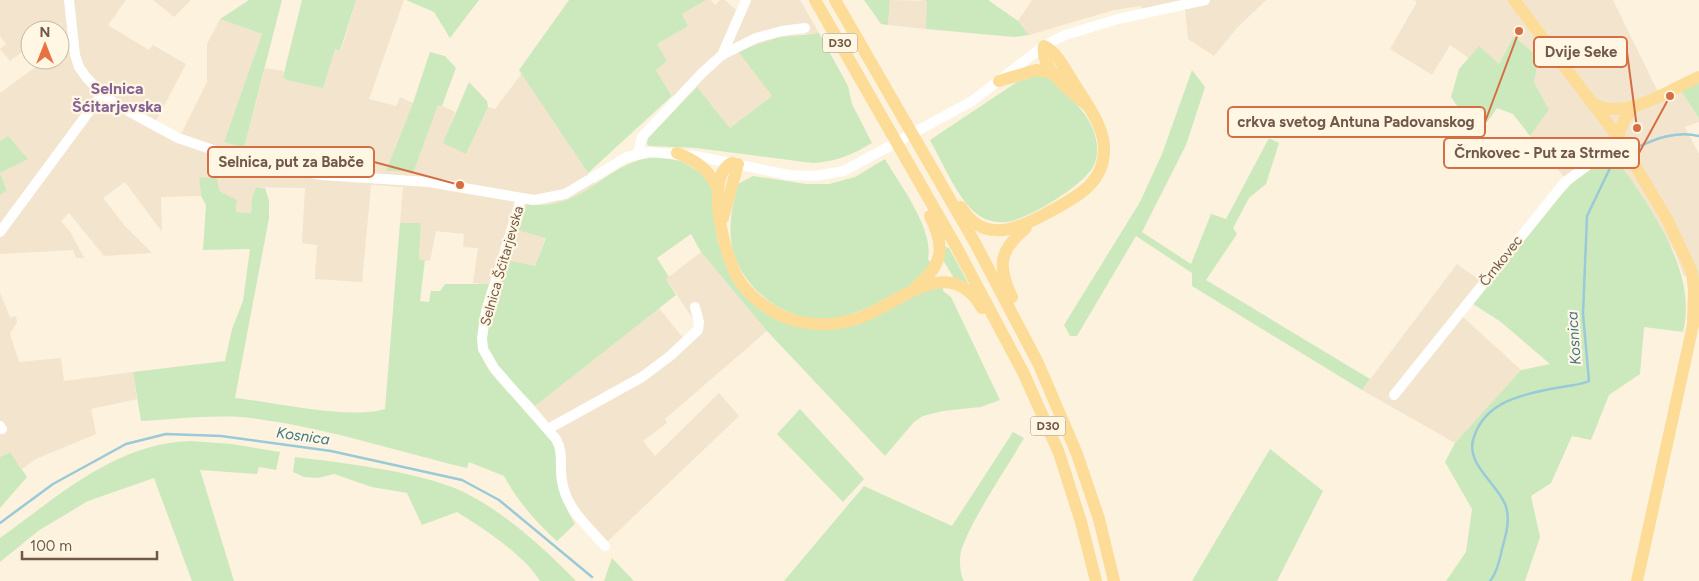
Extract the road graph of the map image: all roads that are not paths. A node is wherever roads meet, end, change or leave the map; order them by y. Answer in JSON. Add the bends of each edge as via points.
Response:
{"nodes":[{"id":1,"x":69,"y":0,"type":"edge"},
{"id":2,"x":746,"y":0,"type":"edge"},
{"id":3,"x":815,"y":0,"type":"edge"},
{"id":4,"x":835,"y":0,"type":"edge"},
{"id":5,"x":1205,"y":0,"type":"edge"},
{"id":6,"x":1514,"y":0,"type":"edge"},
{"id":7,"x":805,"y":28,"type":"dead end"},
{"id":8,"x":1044,"y":46,"type":"junction"},
{"id":9,"x":722,"y":55,"type":"junction"},
{"id":10,"x":1054,"y":73,"type":"junction"},
{"id":11,"x":1699,"y":77,"type":"edge"},
{"id":12,"x":999,"y":81,"type":"junction"},
{"id":13,"x":102,"y":94,"type":"junction"},
{"id":14,"x":1592,"y":102,"type":"junction"},
{"id":15,"x":1086,"y":105,"type":"junction"},
{"id":16,"x":1634,"y":107,"type":"junction"},
{"id":17,"x":1621,"y":142,"type":"junction"},
{"id":18,"x":677,"y":153,"type":"junction"},
{"id":19,"x":638,"y":154,"type":"junction"},
{"id":20,"x":735,"y":164,"type":"junction"},
{"id":21,"x":936,"y":176,"type":"junction"},
{"id":22,"x":718,"y":190,"type":"junction"},
{"id":23,"x":924,"y":190,"type":"junction"},
{"id":24,"x":521,"y":199,"type":"junction"},
{"id":25,"x":1035,"y":220,"type":"junction"},
{"id":26,"x":721,"y":222,"type":"junction"},
{"id":27,"x":0,"y":232,"type":"edge"},
{"id":28,"x":1696,"y":279,"type":"edge"},
{"id":29,"x":913,"y":289,"type":"junction"},
{"id":30,"x":695,"y":307,"type":"dead end"},
{"id":31,"x":1021,"y":331,"type":"junction"},
{"id":32,"x":1004,"y":334,"type":"junction"},
{"id":33,"x":1394,"y":395,"type":"dead end"},
{"id":34,"x":548,"y":430,"type":"junction"},
{"id":35,"x":605,"y":546,"type":"dead end"},
{"id":36,"x":1096,"y":581,"type":"edge"},
{"id":37,"x":1114,"y":581,"type":"edge"},
{"id":38,"x":1637,"y":581,"type":"edge"}],
"edges":[{"from":1,"to":13,"type":"street","name":"Selnica Šćitarjevska","via":[[79,66]]},
{"from":2,"to":9,"type":"street"},
{"from":3,"to":23,"type":"main road","number":"D30"},
{"from":4,"to":21,"type":"main road","number":"D30"},
{"from":5,"to":8,"type":"street","via":[[1079,30]]},
{"from":6,"to":14,"type":"main road"},
{"from":7,"to":9,"type":"street","via":[[782,30],[756,38]]},
{"from":8,"to":10,"type":"main road","via":[[1045,61]]},
{"from":8,"to":12,"type":"street"},
{"from":8,"to":15,"type":"main road","via":[[1053,52]]},
{"from":9,"to":19,"type":"street","via":[[642,137]]},
{"from":10,"to":12,"type":"main road","via":[[1036,70]]},
{"from":10,"to":15,"type":"main road"},
{"from":11,"to":16,"type":"main road"},
{"from":12,"to":20,"type":"street","via":[[972,101],[854,167],[834,174],[789,175]]},
{"from":13,"to":24,"type":"street","name":"Selnica Šćitarjevska","via":[[178,138],[232,156],[321,175],[429,182]]},
{"from":13,"to":27,"type":"street"},
{"from":14,"to":16,"type":"main road","via":[[1612,110]]},
{"from":14,"to":17,"type":"main road"},
{"from":15,"to":25,"type":"main road","via":[[1104,139],[1100,170],[1081,195]]},
{"from":16,"to":17,"type":"main road","name":"Črnkovec","via":[[1624,120]]},
{"from":17,"to":28,"type":"main road","via":[[1686,255]]},
{"from":17,"to":33,"type":"street","name":"Črnkovec","via":[[1565,182]]},
{"from":18,"to":19,"type":"street"},
{"from":18,"to":20,"type":"street"},
{"from":18,"to":22,"type":"main road","via":[[708,171]]},
{"from":19,"to":24,"type":"street","name":"Selnica Šćitarjevska","via":[[616,163],[566,194]]},
{"from":20,"to":22,"type":"main road","via":[[727,166],[721,174]]},
{"from":20,"to":26,"type":"main road"},
{"from":21,"to":25,"type":"main road","via":[[948,187],[970,219],[981,226],[1009,230]]},
{"from":21,"to":31,"type":"main road","number":"D30"},
{"from":22,"to":26,"type":"main road"},
{"from":23,"to":29,"type":"main road","via":[[929,214],[939,236],[940,253],[931,273]]},
{"from":23,"to":32,"type":"main road","number":"D30"},
{"from":24,"to":34,"type":"street","name":"Selnica Šćitarjevska","via":[[486,312],[483,349],[494,368]]},
{"from":25,"to":31,"type":"main road","via":[[1012,239],[1004,252],[1005,281],[1017,307]]},
{"from":26,"to":29,"type":"main road","via":[[724,248],[741,282],[760,302],[789,318],[812,324],[847,322],[865,316]]},
{"from":28,"to":38,"type":"main road","via":[[1695,311]]},
{"from":29,"to":32,"type":"main road","via":[[941,282],[960,285],[971,293]]},
{"from":30,"to":34,"type":"street","via":[[700,322],[698,330],[670,356],[642,378]]},
{"from":31,"to":37,"type":"main road","number":"D30","via":[[1077,454],[1099,519]]},
{"from":32,"to":36,"type":"main road","number":"D30","via":[[1059,453]]},
{"from":34,"to":35,"type":"street","name":"Selnica Šćitarjevska","via":[[561,448],[561,478],[566,496],[583,524]]}]}
